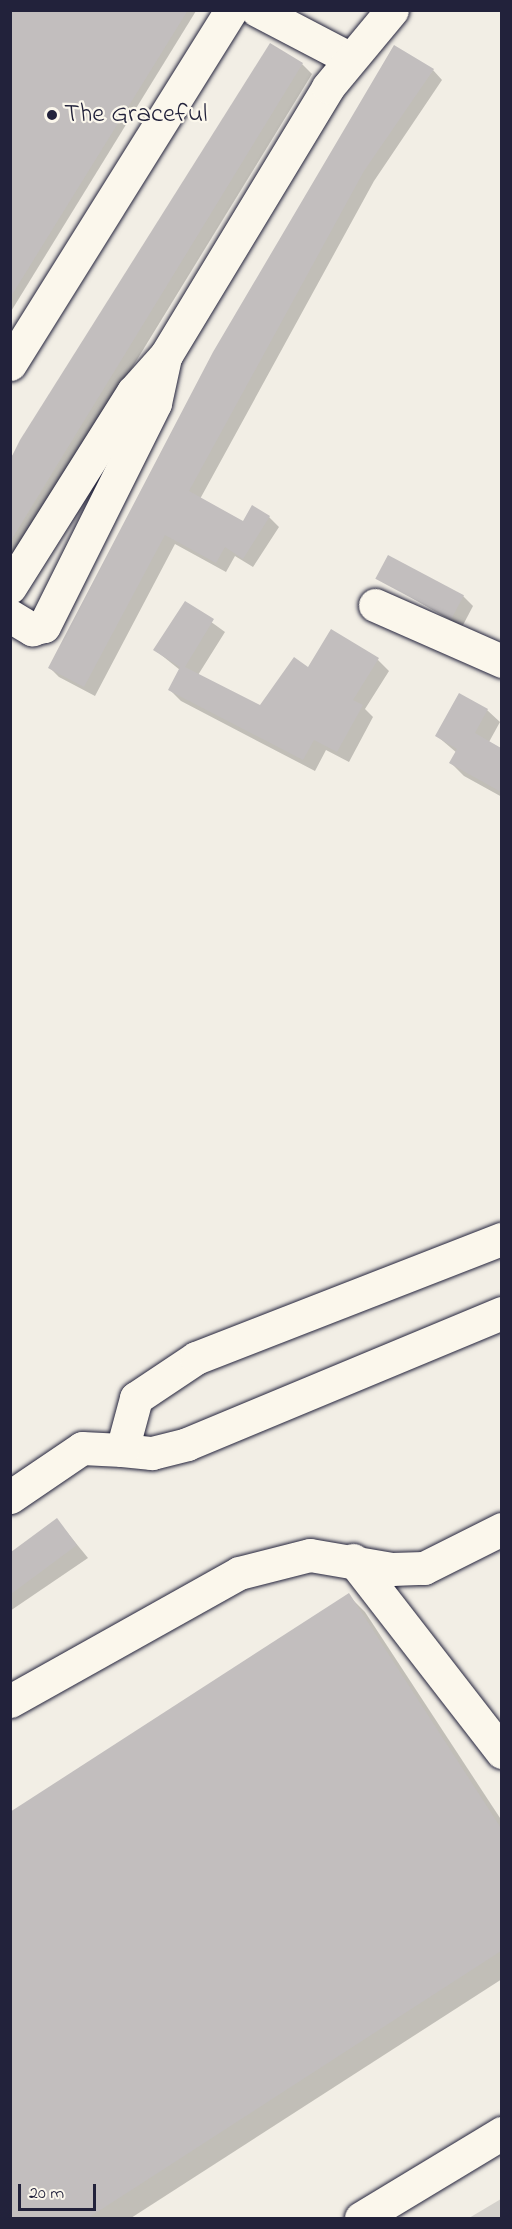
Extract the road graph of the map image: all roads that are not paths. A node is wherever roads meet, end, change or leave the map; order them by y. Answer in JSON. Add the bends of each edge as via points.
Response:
{"nodes":[{"id":1,"x":231,"y":10,"type":"edge"},
{"id":2,"x":257,"y":10,"type":"edge"},
{"id":3,"x":392,"y":10,"type":"edge"},
{"id":4,"x":349,"y":58,"type":"junction"},
{"id":5,"x":166,"y":355,"type":"junction"},
{"id":6,"x":10,"y":364,"type":"edge"},
{"id":7,"x":10,"y":587,"type":"edge"},
{"id":8,"x":375,"y":605,"type":"dead end"},
{"id":9,"x":10,"y":616,"type":"edge"},
{"id":10,"x":501,"y":661,"type":"edge"},
{"id":11,"x":501,"y":1239,"type":"edge"},
{"id":12,"x":501,"y":1313,"type":"edge"},
{"id":13,"x":122,"y":1450,"type":"junction"},
{"id":14,"x":10,"y":1497,"type":"edge"},
{"id":15,"x":501,"y":1529,"type":"edge"},
{"id":16,"x":353,"y":1560,"type":"junction"},
{"id":17,"x":10,"y":1701,"type":"edge"},
{"id":18,"x":501,"y":1752,"type":"edge"},
{"id":19,"x":501,"y":2133,"type":"edge"},
{"id":20,"x":361,"y":2218,"type":"edge"}],
"edges":[{"from":1,"to":6,"type":"street"},
{"from":2,"to":4,"type":"street"},
{"from":3,"to":4,"type":"street"},
{"from":4,"to":5,"type":"street"},
{"from":5,"to":7,"type":"street","via":[[133,392]]},
{"from":5,"to":9,"type":"street","via":[[155,403],[44,626],[32,629]]},
{"from":8,"to":10,"type":"street"},
{"from":11,"to":13,"type":"street","via":[[196,1358],[135,1398]]},
{"from":12,"to":13,"type":"street","via":[[187,1444],[152,1453]]},
{"from":13,"to":14,"type":"street","via":[[82,1448],[32,1487]]},
{"from":15,"to":16,"type":"street","via":[[424,1568],[392,1569]]},
{"from":16,"to":17,"type":"street","via":[[310,1555],[239,1573]]},
{"from":16,"to":18,"type":"street"},
{"from":19,"to":20,"type":"street"}]}
